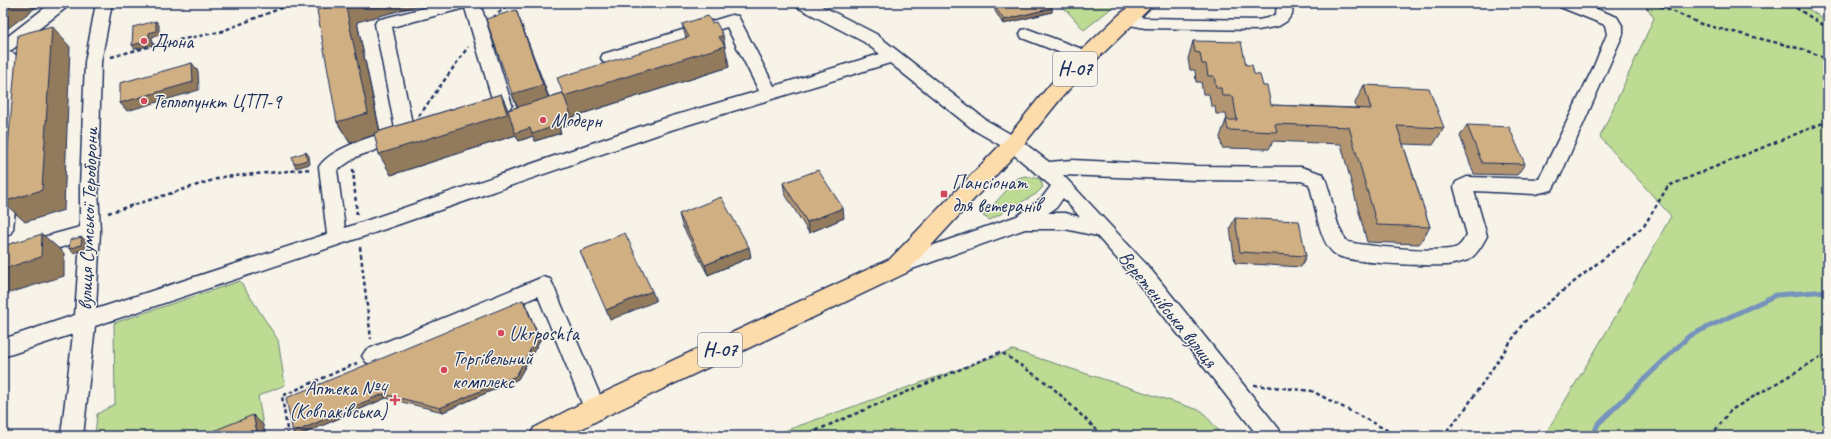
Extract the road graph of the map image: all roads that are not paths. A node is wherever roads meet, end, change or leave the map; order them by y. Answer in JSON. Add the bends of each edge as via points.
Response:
{"nodes":[{"id":1,"x":61,"y":3,"type":"edge"},
{"id":2,"x":104,"y":3,"type":"edge"},
{"id":3,"x":463,"y":3,"type":"edge"},
{"id":4,"x":472,"y":3,"type":"edge"},
{"id":5,"x":803,"y":3,"type":"edge"},
{"id":6,"x":1146,"y":3,"type":"edge"},
{"id":7,"x":1286,"y":3,"type":"edge"},
{"id":8,"x":1566,"y":3,"type":"edge"},
{"id":9,"x":1126,"y":19,"type":"junction"},
{"id":10,"x":1028,"y":34,"type":"dead end"},
{"id":11,"x":3,"y":48,"type":"edge"},
{"id":12,"x":3,"y":56,"type":"edge"},
{"id":13,"x":894,"y":56,"type":"junction"},
{"id":14,"x":1087,"y":57,"type":"junction"},
{"id":15,"x":609,"y":58,"type":"dead end"},
{"id":16,"x":769,"y":94,"type":"junction"},
{"id":17,"x":473,"y":114,"type":"edge"},
{"id":18,"x":1013,"y":144,"type":"junction"},
{"id":19,"x":1045,"y":169,"type":"junction"},
{"id":20,"x":1062,"y":185,"type":"junction"},
{"id":21,"x":1024,"y":221,"type":"junction"},
{"id":22,"x":90,"y":225,"type":"junction"},
{"id":23,"x":3,"y":229,"type":"edge"},
{"id":24,"x":1102,"y":230,"type":"junction"},
{"id":25,"x":337,"y":238,"type":"junction"},
{"id":26,"x":3,"y":256,"type":"edge"},
{"id":27,"x":898,"y":266,"type":"junction"},
{"id":28,"x":85,"y":322,"type":"junction"},
{"id":29,"x":3,"y":348,"type":"edge"},
{"id":30,"x":373,"y":356,"type":"road end"},
{"id":31,"x":595,"y":409,"type":"junction"},
{"id":32,"x":72,"y":436,"type":"edge"},
{"id":33,"x":543,"y":436,"type":"edge"},
{"id":34,"x":1271,"y":436,"type":"edge"}],
"edges":[{"from":1,"to":11,"type":"street"},
{"from":2,"to":22,"type":"street","name":"вулиця Сумської Тероборони","via":[[93,62]]},
{"from":3,"to":25,"type":"street","via":[[383,24],[413,131],[352,151],[328,167]]},
{"from":4,"to":17,"type":"street","via":[[503,105]]},
{"from":5,"to":13,"type":"street","name":"Веретенівська вулиця","via":[[870,38]]},
{"from":6,"to":9,"type":"main road","number":"Н-07"},
{"from":7,"to":9,"type":"street","via":[[1284,17],[1276,22],[1258,25],[1145,23]]},
{"from":8,"to":19,"type":"street","via":[[1611,21],[1615,26],[1615,34],[1602,66],[1545,185],[1535,187],[1467,184],[1463,187],[1477,236],[1470,247],[1458,255],[1433,257],[1342,249],[1333,238],[1316,179],[1301,174],[1196,174],[1072,167]]},
{"from":9,"to":14,"type":"main road","number":"Н-07"},
{"from":10,"to":14,"type":"street"},
{"from":12,"to":23,"type":"street","via":[[9,58],[11,155]]},
{"from":13,"to":16,"type":"street"},
{"from":13,"to":18,"type":"street","name":"Веретенівська вулиця","via":[[980,125]]},
{"from":14,"to":18,"type":"main road","number":"Н-07"},
{"from":15,"to":16,"type":"street","via":[[732,20]]},
{"from":16,"to":25,"type":"street","via":[[665,125]]},
{"from":18,"to":19,"type":"street","name":"Веретенівська вулиця"},
{"from":18,"to":27,"type":"main road","number":"Н-07"},
{"from":19,"to":20,"type":"street","name":"Веретенівська вулиця"},
{"from":20,"to":21,"type":"street","via":[[1049,203]]},
{"from":20,"to":24,"type":"street","name":"Веретенівська вулиця"},
{"from":21,"to":24,"type":"street","via":[[1065,221]]},
{"from":21,"to":27,"type":"street"},
{"from":22,"to":26,"type":"street"},
{"from":22,"to":28,"type":"street","name":"вулиця Сумської Тероборони"},
{"from":24,"to":34,"type":"street","name":"Веретенівська вулиця","via":[[1141,272]]},
{"from":25,"to":28,"type":"street"},
{"from":27,"to":31,"type":"main road","number":"Н-07"},
{"from":28,"to":29,"type":"street"},
{"from":28,"to":32,"type":"street","name":"вулиця Сумської Тероборони"},
{"from":30,"to":31,"type":"street","via":[[543,285]]},
{"from":31,"to":33,"type":"main road","number":"Н-07"}]}
